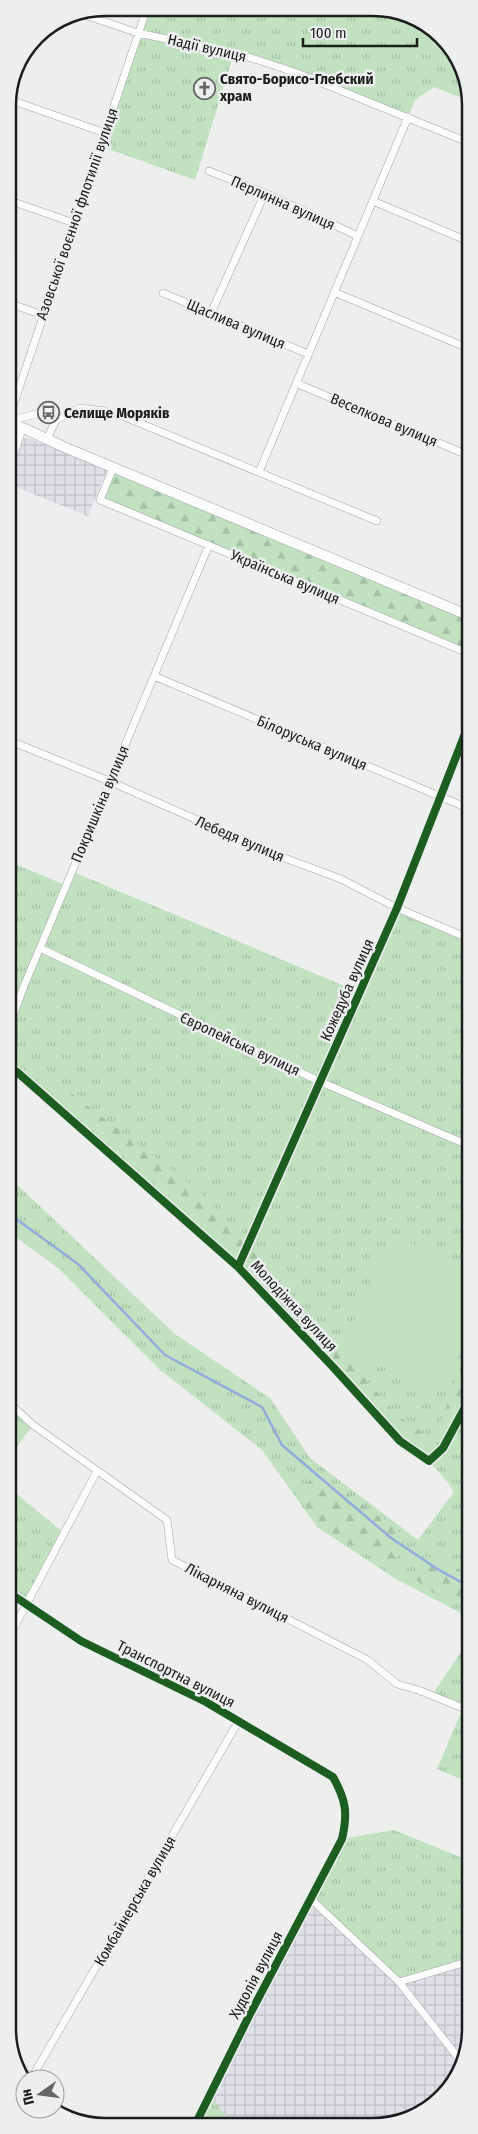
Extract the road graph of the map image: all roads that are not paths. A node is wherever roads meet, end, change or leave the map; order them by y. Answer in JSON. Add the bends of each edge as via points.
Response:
{"nodes":[{"id":1,"x":144,"y":16,"type":"edge"},
{"id":2,"x":92,"y":17,"type":"edge"},
{"id":3,"x":138,"y":33,"type":"junction"},
{"id":4,"x":16,"y":102,"type":"edge"},
{"id":5,"x":408,"y":117,"type":"junction"},
{"id":6,"x":105,"y":133,"type":"junction"},
{"id":7,"x":462,"y":140,"type":"edge"},
{"id":8,"x":209,"y":171,"type":"dead end"},
{"id":9,"x":265,"y":193,"type":"junction"},
{"id":10,"x":373,"y":200,"type":"junction"},
{"id":11,"x":16,"y":203,"type":"edge"},
{"id":12,"x":74,"y":223,"type":"junction"},
{"id":13,"x":358,"y":236,"type":"junction"},
{"id":14,"x":462,"y":239,"type":"edge"},
{"id":15,"x":334,"y":292,"type":"junction"},
{"id":16,"x":163,"y":293,"type":"dead end"},
{"id":17,"x":16,"y":306,"type":"edge"},
{"id":18,"x":211,"y":314,"type":"junction"},
{"id":19,"x":43,"y":315,"type":"junction"},
{"id":20,"x":462,"y":346,"type":"edge"},
{"id":21,"x":308,"y":354,"type":"junction"},
{"id":22,"x":298,"y":384,"type":"dead end"},
{"id":23,"x":16,"y":397,"type":"edge"},
{"id":24,"x":16,"y":419,"type":"edge"},
{"id":25,"x":56,"y":420,"type":"junction"},
{"id":26,"x":16,"y":425,"type":"edge"},
{"id":27,"x":21,"y":428,"type":"junction"},
{"id":28,"x":47,"y":440,"type":"junction"},
{"id":29,"x":16,"y":443,"type":"edge"},
{"id":30,"x":462,"y":453,"type":"edge"},
{"id":31,"x":114,"y":468,"type":"junction"},
{"id":32,"x":259,"y":472,"type":"junction"},
{"id":33,"x":378,"y":521,"type":"dead end"},
{"id":34,"x":209,"y":546,"type":"junction"},
{"id":35,"x":462,"y":613,"type":"edge"},
{"id":36,"x":462,"y":651,"type":"edge"},
{"id":37,"x":154,"y":676,"type":"junction"},
{"id":38,"x":462,"y":741,"type":"edge"},
{"id":39,"x":16,"y":743,"type":"edge"},
{"id":40,"x":109,"y":781,"type":"junction"},
{"id":41,"x":440,"y":797,"type":"junction"},
{"id":42,"x":462,"y":806,"type":"edge"},
{"id":43,"x":397,"y":908,"type":"junction"},
{"id":44,"x":462,"y":936,"type":"edge"},
{"id":45,"x":40,"y":948,"type":"junction"},
{"id":46,"x":16,"y":1008,"type":"edge"},
{"id":47,"x":16,"y":1072,"type":"edge"},
{"id":48,"x":321,"y":1082,"type":"junction"},
{"id":49,"x":462,"y":1143,"type":"edge"},
{"id":50,"x":238,"y":1267,"type":"junction"},
{"id":51,"x":16,"y":1409,"type":"edge"},
{"id":52,"x":462,"y":1413,"type":"edge"},
{"id":53,"x":97,"y":1471,"type":"junction"},
{"id":54,"x":16,"y":1597,"type":"edge"},
{"id":55,"x":27,"y":1603,"type":"junction"},
{"id":56,"x":16,"y":1624,"type":"edge"},
{"id":57,"x":462,"y":1708,"type":"edge"},
{"id":58,"x":238,"y":1722,"type":"junction"},
{"id":59,"x":333,"y":1777,"type":"joint"},
{"id":60,"x":312,"y":1899,"type":"junction"},
{"id":61,"x":462,"y":1963,"type":"edge"},
{"id":62,"x":399,"y":1982,"type":"junction"},
{"id":63,"x":457,"y":2057,"type":"edge"},
{"id":64,"x":37,"y":2069,"type":"edge"},
{"id":65,"x":198,"y":2118,"type":"edge"}],
"edges":[{"from":1,"to":3,"type":"street","name":"Азовської воєнної флотилії вулиця"},
{"from":2,"to":3,"type":"street","name":"Надії вулиця"},
{"from":3,"to":5,"type":"street","name":"Надії вулиця","via":[[250,57]]},
{"from":3,"to":6,"type":"street","name":"Азовської воєнної флотилії вулиця"},
{"from":4,"to":6,"type":"street"},
{"from":5,"to":7,"type":"street","name":"Надії вулиця"},
{"from":5,"to":10,"type":"street"},
{"from":6,"to":12,"type":"street","name":"Азовської воєнної флотилії вулиця"},
{"from":8,"to":9,"type":"street","name":"Перлинна вулиця"},
{"from":9,"to":13,"type":"street","name":"Перлинна вулиця"},
{"from":9,"to":18,"type":"street"},
{"from":10,"to":13,"type":"street"},
{"from":10,"to":14,"type":"street"},
{"from":11,"to":12,"type":"street"},
{"from":12,"to":19,"type":"street","name":"Азовської воєнної флотилії вулиця"},
{"from":13,"to":15,"type":"street"},
{"from":15,"to":20,"type":"street"},
{"from":15,"to":21,"type":"street"},
{"from":16,"to":18,"type":"street","name":"Щаслива вулиця"},
{"from":17,"to":19,"type":"street"},
{"from":18,"to":21,"type":"street","name":"Щаслива вулиця"},
{"from":19,"to":23,"type":"street","name":"Азовської воєнної флотилії вулиця"},
{"from":21,"to":32,"type":"street"},
{"from":22,"to":30,"type":"street","name":"Веселкова вулиця"},
{"from":24,"to":25,"type":"street","via":[[40,413]]},
{"from":25,"to":28,"type":"street"},
{"from":25,"to":32,"type":"street","via":[[80,408],[104,411]]},
{"from":26,"to":27,"type":"street"},
{"from":27,"to":28,"type":"street"},
{"from":27,"to":29,"type":"street"},
{"from":28,"to":31,"type":"street"},
{"from":31,"to":34,"type":"street","name":"Українська вулиця","via":[[100,500]]},
{"from":31,"to":35,"type":"street"},
{"from":32,"to":33,"type":"street"},
{"from":34,"to":36,"type":"street","name":"Українська вулиця"},
{"from":34,"to":37,"type":"street","name":"Покришкіна вулиця"},
{"from":37,"to":40,"type":"street","name":"Покришкіна вулиця"},
{"from":37,"to":41,"type":"street","name":"Білоруська вулиця"},
{"from":38,"to":41,"type":"street","name":"Кожедуба вулиця"},
{"from":39,"to":40,"type":"street","name":"Лебедя вулиця"},
{"from":40,"to":43,"type":"street","name":"Лебедя вулиця","via":[[274,854],[341,879]]},
{"from":40,"to":45,"type":"street","name":"Покришкіна вулиця"},
{"from":41,"to":42,"type":"street","name":"Білоруська вулиця"},
{"from":41,"to":43,"type":"street","name":"Кожедуба вулиця"},
{"from":43,"to":44,"type":"street","name":"Лебедя вулиця"},
{"from":43,"to":48,"type":"street","name":"Кожедуба вулиця"},
{"from":45,"to":46,"type":"street","name":"Покришкіна вулиця"},
{"from":45,"to":48,"type":"street","name":"Європейська вулиця"},
{"from":47,"to":50,"type":"street","name":"Молодіжна вулиця"},
{"from":48,"to":49,"type":"street","name":"Європейська вулиця"},
{"from":48,"to":50,"type":"street","name":"Кожедуба вулиця"},
{"from":50,"to":52,"type":"street","name":"Молодіжна вулиця","via":[[400,1441],[429,1461],[443,1448]]},
{"from":51,"to":53,"type":"street","name":"Лікарняна вулиця"},
{"from":53,"to":55,"type":"street"},
{"from":53,"to":57,"type":"street","name":"Лікарняна вулиця","via":[[167,1520],[172,1560],[368,1660],[397,1684]]},
{"from":54,"to":55,"type":"street","name":"Транспортна вулиця"},
{"from":55,"to":56,"type":"street"},
{"from":55,"to":58,"type":"street","name":"Транспортна вулиця","via":[[81,1641],[206,1702]]},
{"from":58,"to":59,"type":"street","name":"Транспортна вулиця"},
{"from":58,"to":64,"type":"street","name":"Комбайнерська вулиця"},
{"from":59,"to":60,"type":"street","name":"Худолія вулиця","via":[[343,1794],[347,1818],[342,1839]]},
{"from":60,"to":62,"type":"street"},
{"from":60,"to":65,"type":"street","name":"Худолія вулиця"},
{"from":61,"to":62,"type":"street"},
{"from":62,"to":63,"type":"street"}]}
